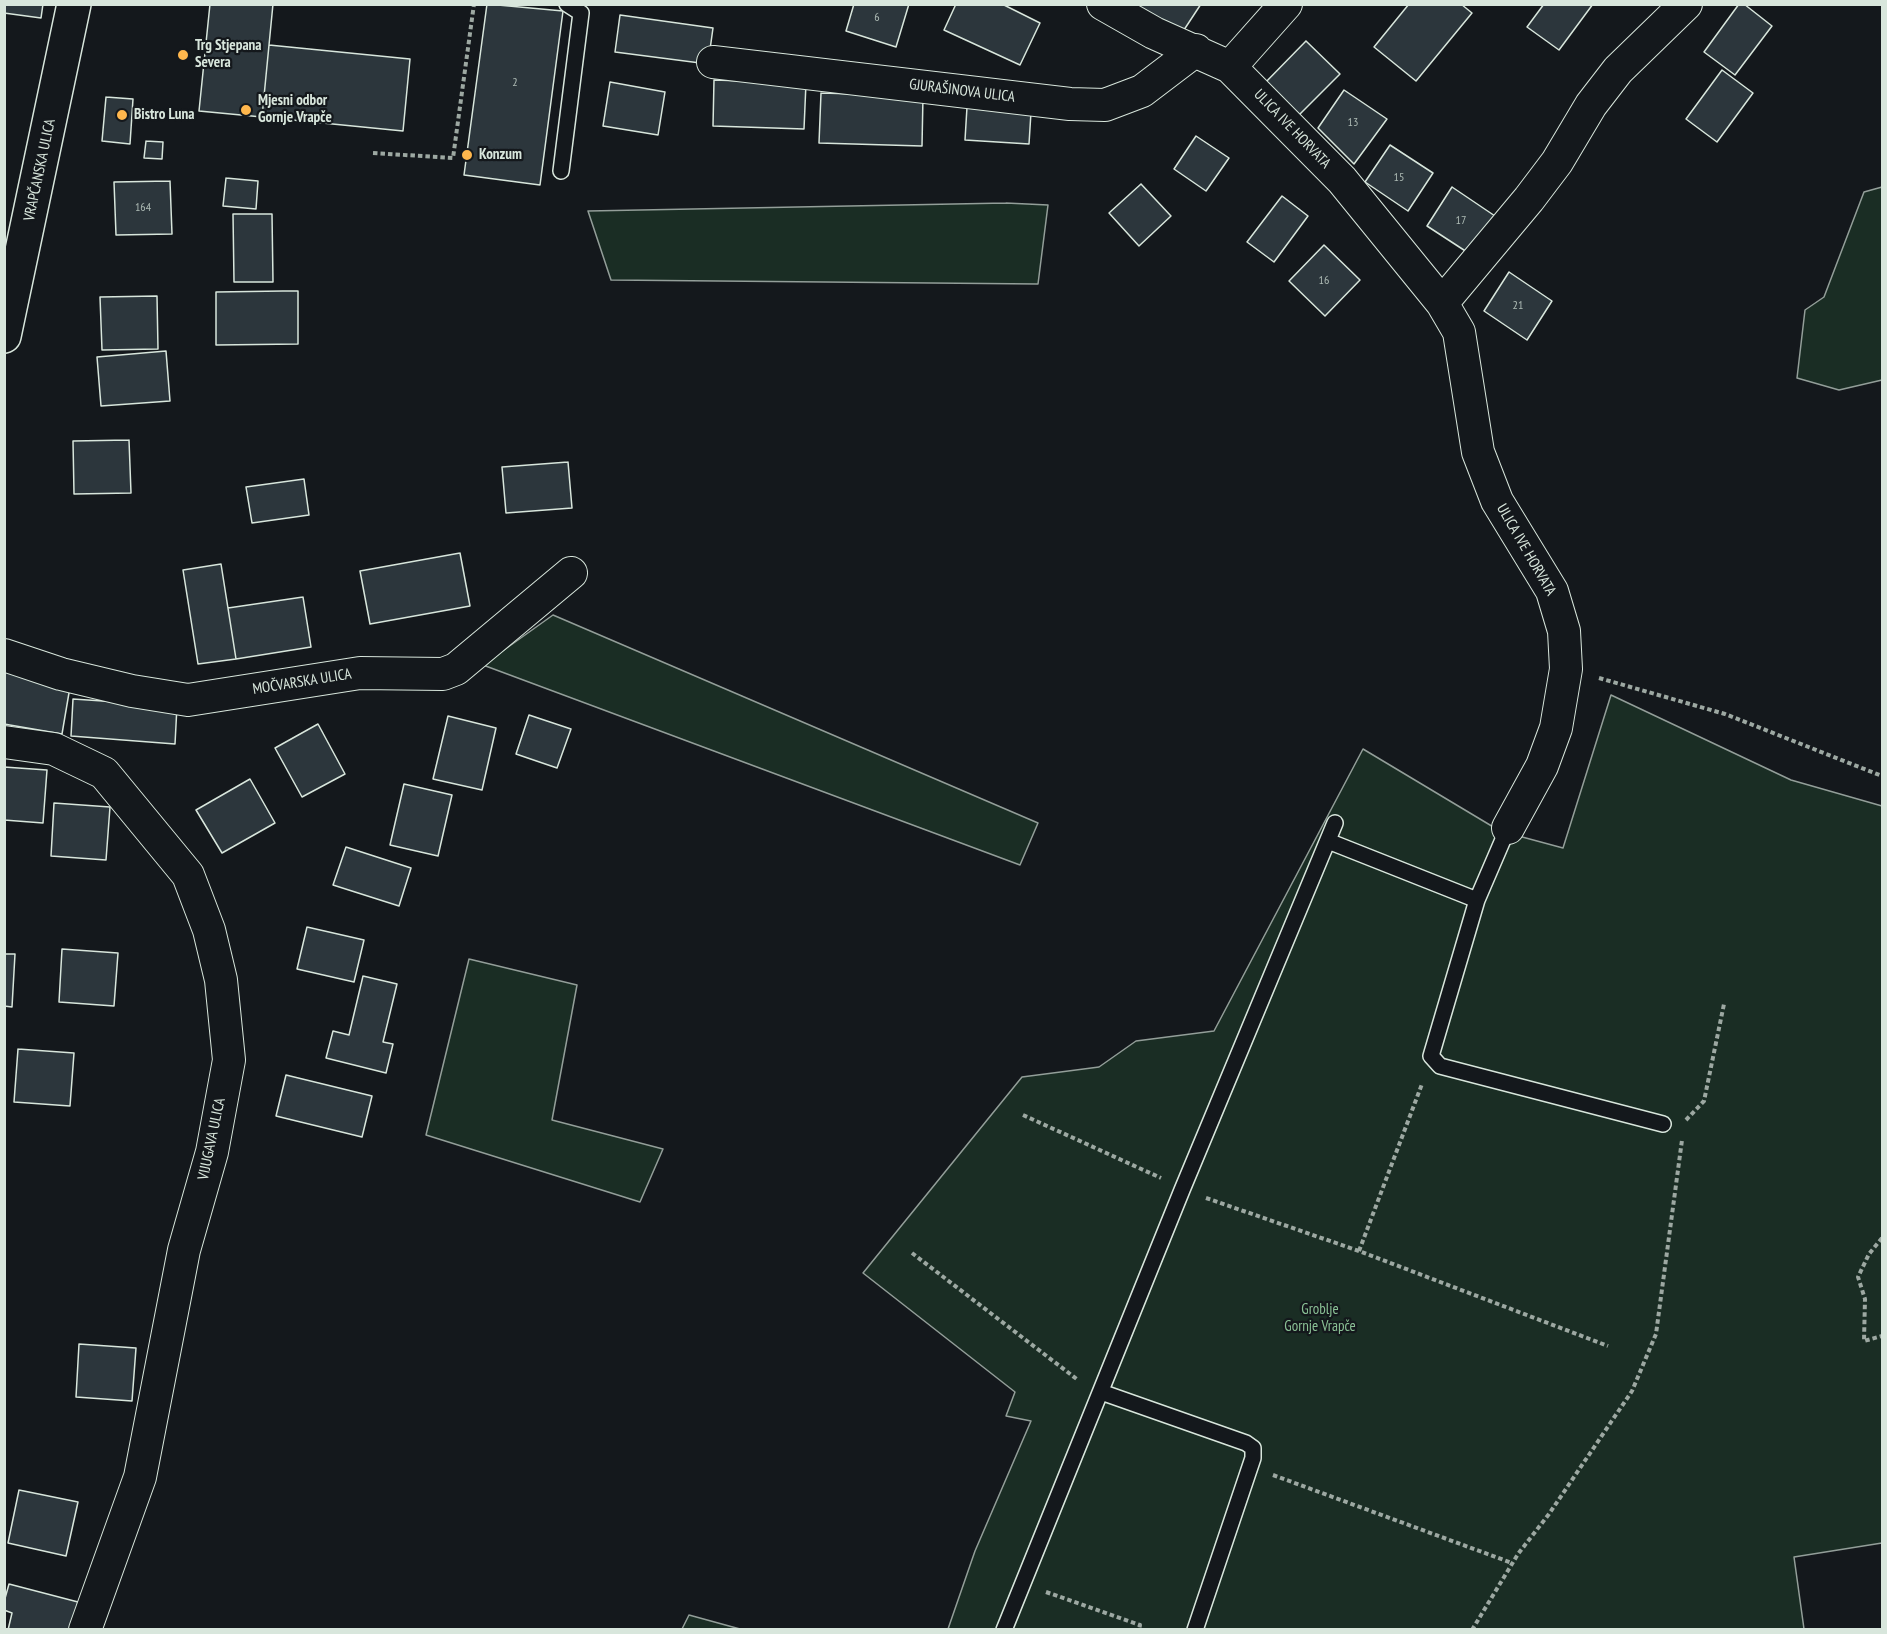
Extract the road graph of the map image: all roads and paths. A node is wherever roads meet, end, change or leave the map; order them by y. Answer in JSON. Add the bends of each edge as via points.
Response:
{"nodes":[{"id":1,"x":74,"y":4,"type":"edge"},
{"id":2,"x":474,"y":4,"type":"edge"},
{"id":3,"x":567,"y":4,"type":"edge"},
{"id":4,"x":1103,"y":4,"type":"edge"},
{"id":5,"x":1286,"y":4,"type":"edge"},
{"id":6,"x":1686,"y":4,"type":"edge"},
{"id":7,"x":1196,"y":50,"type":"junction"},
{"id":8,"x":713,"y":62,"type":"dead end"},
{"id":9,"x":1230,"y":67,"type":"junction"},
{"id":10,"x":373,"y":153,"type":"dead end"},
{"id":11,"x":561,"y":171,"type":"dead end"},
{"id":12,"x":1442,"y":303,"type":"junction"},
{"id":13,"x":4,"y":336,"type":"edge"},
{"id":14,"x":572,"y":573,"type":"dead end"},
{"id":15,"x":4,"y":655,"type":"edge"},
{"id":16,"x":1566,"y":669,"type":"junction"},
{"id":17,"x":4,"y":742,"type":"edge"},
{"id":18,"x":1882,"y":776,"type":"edge"},
{"id":19,"x":1335,"y":823,"type":"dead end"},
{"id":20,"x":1508,"y":828,"type":"joint"},
{"id":21,"x":1328,"y":841,"type":"junction"},
{"id":22,"x":1477,"y":900,"type":"junction"},
{"id":23,"x":1724,"y":1004,"type":"dead end"},
{"id":24,"x":1436,"y":1061,"type":"junction"},
{"id":25,"x":1023,"y":1115,"type":"dead end"},
{"id":26,"x":1663,"y":1124,"type":"dead end"},
{"id":27,"x":1681,"y":1125,"type":"dead end"},
{"id":28,"x":1682,"y":1137,"type":"dead end"},
{"id":29,"x":1182,"y":1190,"type":"junction"},
{"id":30,"x":1882,"y":1238,"type":"edge"},
{"id":31,"x":1359,"y":1251,"type":"junction"},
{"id":32,"x":912,"y":1253,"type":"dead end"},
{"id":33,"x":1882,"y":1336,"type":"edge"},
{"id":34,"x":1608,"y":1346,"type":"dead end"},
{"id":35,"x":1101,"y":1392,"type":"junction"},
{"id":36,"x":1250,"y":1467,"type":"junction"},
{"id":37,"x":1512,"y":1563,"type":"junction"},
{"id":38,"x":1023,"y":1584,"type":"junction"},
{"id":39,"x":85,"y":1629,"type":"edge"},
{"id":40,"x":1004,"y":1629,"type":"edge"},
{"id":41,"x":1139,"y":1629,"type":"edge"},
{"id":42,"x":1195,"y":1629,"type":"edge"},
{"id":43,"x":1472,"y":1629,"type":"edge"}],
"edges":[{"from":1,"to":13,"type":"main road","name":"VRAPČANSKA ULICA"},
{"from":2,"to":10,"type":"path","via":[[453,158]]},
{"from":3,"to":11,"type":"lane","via":[[581,14]]},
{"from":4,"to":7,"type":"street","name":"ULICA IVE HORVATA","via":[[1154,33]]},
{"from":5,"to":9,"type":"street"},
{"from":6,"to":12,"type":"street","via":[[1618,70],[1536,190]]},
{"from":7,"to":8,"type":"street","name":"GJURAŠINOVA ULICA","via":[[1142,91],[1106,105]]},
{"from":7,"to":9,"type":"street","name":"ULICA IVE HORVATA"},
{"from":9,"to":12,"type":"street","name":"ULICA IVE HORVATA","via":[[1342,180]]},
{"from":12,"to":16,"type":"street","name":"ULICA IVE HORVATA","via":[[1459,332],[1478,452],[1497,501],[1552,591],[1564,631]]},
{"from":14,"to":15,"type":"street","name":"MOČVARSKA ULICA","via":[[456,669],[443,674],[360,673],[188,700],[61,674]]},
{"from":16,"to":18,"type":"path","via":[[1725,714]]},
{"from":16,"to":20,"type":"street","name":"ULICA IVE HORVATA","via":[[1556,728],[1546,756]]},
{"from":17,"to":39,"type":"street","name":"VIJUGAVA ULICA","via":[[54,749],[104,773],[188,875],[209,930],[221,980],[229,1060],[212,1152],[184,1250],[140,1477]]},
{"from":19,"to":21,"type":"lane"},
{"from":20,"to":22,"type":"lane"},
{"from":21,"to":22,"type":"lane"},
{"from":21,"to":29,"type":"lane"},
{"from":22,"to":24,"type":"lane","via":[[1431,1056]]},
{"from":23,"to":27,"type":"path","via":[[1704,1101]]},
{"from":24,"to":26,"type":"lane","via":[[1440,1066]]},
{"from":24,"to":31,"type":"path","via":[[1427,1069]]},
{"from":25,"to":29,"type":"path"},
{"from":28,"to":37,"type":"path","via":[[1656,1335],[1632,1391]]},
{"from":29,"to":31,"type":"path"},
{"from":29,"to":35,"type":"lane"},
{"from":30,"to":33,"type":"path","via":[[1858,1277],[1865,1299],[1864,1341]]},
{"from":31,"to":34,"type":"path"},
{"from":32,"to":35,"type":"path","via":[[1072,1377]]},
{"from":35,"to":36,"type":"lane","via":[[1246,1443],[1253,1448]]},
{"from":35,"to":38,"type":"lane"},
{"from":36,"to":37,"type":"path"},
{"from":36,"to":42,"type":"lane"},
{"from":37,"to":43,"type":"path"},
{"from":38,"to":40,"type":"lane"},
{"from":38,"to":41,"type":"path","via":[[1140,1625]]}]}
